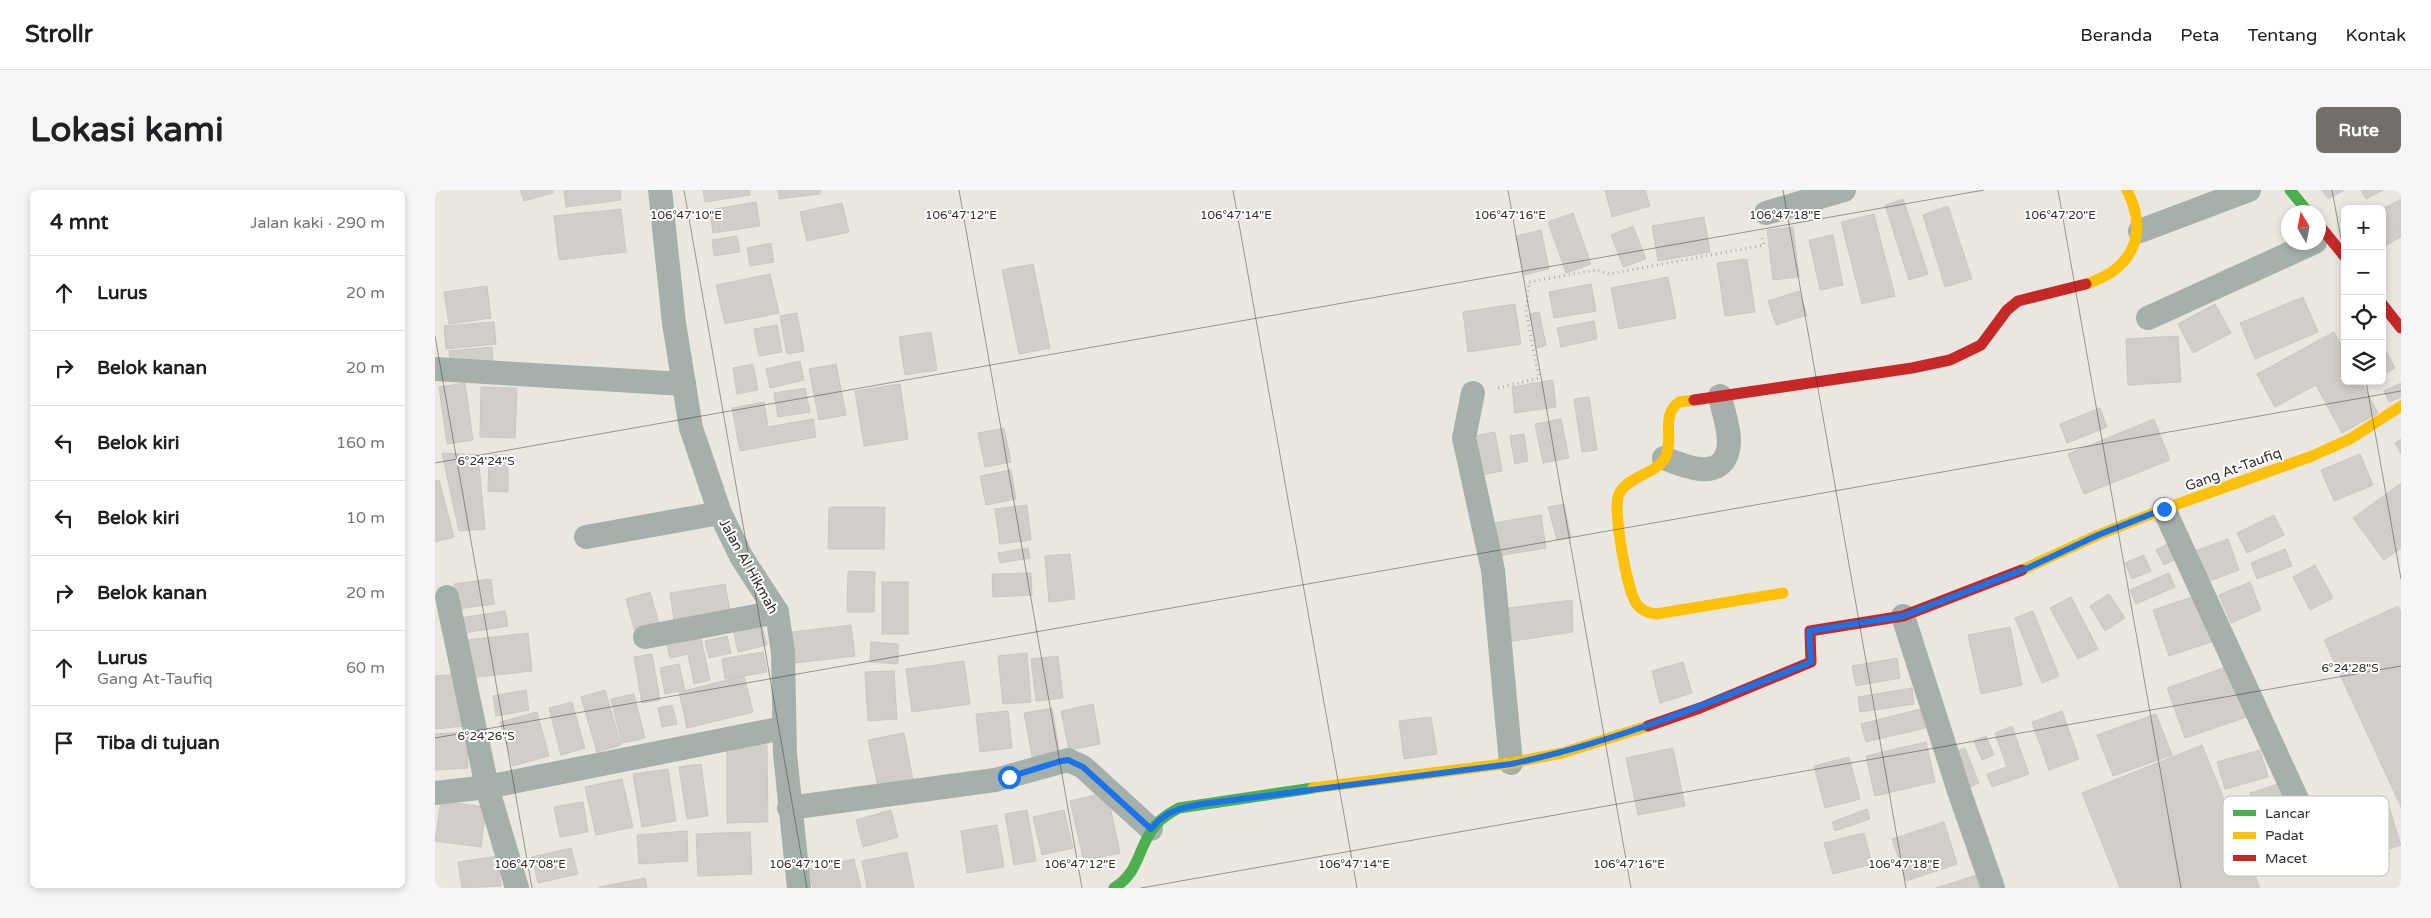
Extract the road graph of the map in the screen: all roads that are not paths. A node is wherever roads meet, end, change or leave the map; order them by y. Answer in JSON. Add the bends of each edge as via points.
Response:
{"nodes":[{"id":1,"x":660,"y":190,"type":"edge"},
{"id":2,"x":1844,"y":190,"type":"edge"},
{"id":3,"x":2127,"y":190,"type":"edge"},
{"id":4,"x":2210,"y":190,"type":"edge"},
{"id":5,"x":2249,"y":190,"type":"edge"},
{"id":6,"x":2290,"y":190,"type":"edge"},
{"id":7,"x":2302,"y":205,"type":"edge"},
{"id":8,"x":1767,"y":213,"type":"road end"},
{"id":9,"x":2139,"y":224,"type":"junction"},
{"id":10,"x":2326,"y":241,"type":"edge"},
{"id":11,"x":2291,"y":250,"type":"edge"},
{"id":12,"x":2341,"y":254,"type":"edge"},
{"id":13,"x":2386,"y":309,"type":"edge"},
{"id":14,"x":2148,"y":318,"type":"dead end"},
{"id":15,"x":2401,"y":328,"type":"edge"},
{"id":16,"x":435,"y":369,"type":"edge"},
{"id":17,"x":684,"y":384,"type":"junction"},
{"id":18,"x":1473,"y":394,"type":"road end"},
{"id":19,"x":1720,"y":396,"type":"junction"},
{"id":20,"x":2401,"y":406,"type":"edge"},
{"id":21,"x":1664,"y":458,"type":"junction"},
{"id":22,"x":2164,"y":509,"type":"junction"},
{"id":23,"x":720,"y":514,"type":"junction"},
{"id":24,"x":586,"y":537,"type":"dead end"},
{"id":25,"x":1783,"y":593,"type":"dead end"},
{"id":26,"x":447,"y":597,"type":"dead end"},
{"id":27,"x":777,"y":612,"type":"junction"},
{"id":28,"x":1903,"y":616,"type":"junction"},
{"id":29,"x":645,"y":637,"type":"dead end"},
{"id":30,"x":783,"y":728,"type":"junction"},
{"id":31,"x":1511,"y":764,"type":"junction"},
{"id":32,"x":487,"y":787,"type":"junction"},
{"id":33,"x":435,"y":793,"type":"edge"},
{"id":34,"x":2296,"y":796,"type":"edge"},
{"id":35,"x":789,"y":808,"type":"junction"},
{"id":36,"x":1151,"y":829,"type":"junction"},
{"id":37,"x":517,"y":888,"type":"edge"},
{"id":38,"x":799,"y":888,"type":"edge"},
{"id":39,"x":1114,"y":888,"type":"edge"},
{"id":40,"x":1993,"y":888,"type":"edge"}],
"edges":[{"from":1,"to":17,"type":"street","name":"Jalan Al Hikmah"},
{"from":2,"to":8,"type":"street"},
{"from":3,"to":9,"type":"street"},
{"from":4,"to":9,"type":"street"},
{"from":5,"to":9,"type":"street"},
{"from":6,"to":7,"type":"street"},
{"from":9,"to":19,"type":"street","via":[[2125,261],[2109,277],[2017,302],[1985,344],[1956,358]]},
{"from":10,"to":12,"type":"street"},
{"from":11,"to":14,"type":"street"},
{"from":13,"to":15,"type":"street"},
{"from":16,"to":17,"type":"street"},
{"from":17,"to":23,"type":"street","name":"Jalan Al Hikmah","via":[[691,428]]},
{"from":18,"to":31,"type":"street","via":[[1464,438],[1493,570]]},
{"from":19,"to":21,"type":"street","via":[[1673,405]]},
{"from":19,"to":21,"type":"street","via":[[1728,433],[1728,450],[1723,460],[1715,466],[1698,470]]},
{"from":20,"to":22,"type":"street","name":"Gang At-Taufiq","via":[[2350,439],[2312,456]]},
{"from":21,"to":25,"type":"street","via":[[1627,484],[1616,506],[1631,591],[1640,608],[1656,614]]},
{"from":22,"to":28,"type":"street","name":"Gang At-Taufiq","via":[[2030,567]]},
{"from":22,"to":34,"type":"street"},
{"from":23,"to":24,"type":"street"},
{"from":23,"to":27,"type":"street","name":"Jalan Al Hikmah"},
{"from":26,"to":32,"type":"street"},
{"from":27,"to":29,"type":"street"},
{"from":27,"to":30,"type":"street","name":"Jalan Al Hikmah","via":[[783,654]]},
{"from":28,"to":31,"type":"street","name":"Gang At-Taufiq","via":[[1809,631],[1811,662],[1699,708],[1612,738]]},
{"from":28,"to":40,"type":"street"},
{"from":30,"to":32,"type":"street"},
{"from":30,"to":35,"type":"street","name":"Jalan Al Hikmah"},
{"from":31,"to":36,"type":"street","via":[[1179,808],[1165,814]]},
{"from":32,"to":33,"type":"street"},
{"from":32,"to":37,"type":"street"},
{"from":35,"to":36,"type":"street","via":[[995,780],[1068,760],[1083,767]]},
{"from":35,"to":38,"type":"street","name":"Jalan Al Hikmah"},
{"from":36,"to":39,"type":"street","via":[[1127,881]]}]}
